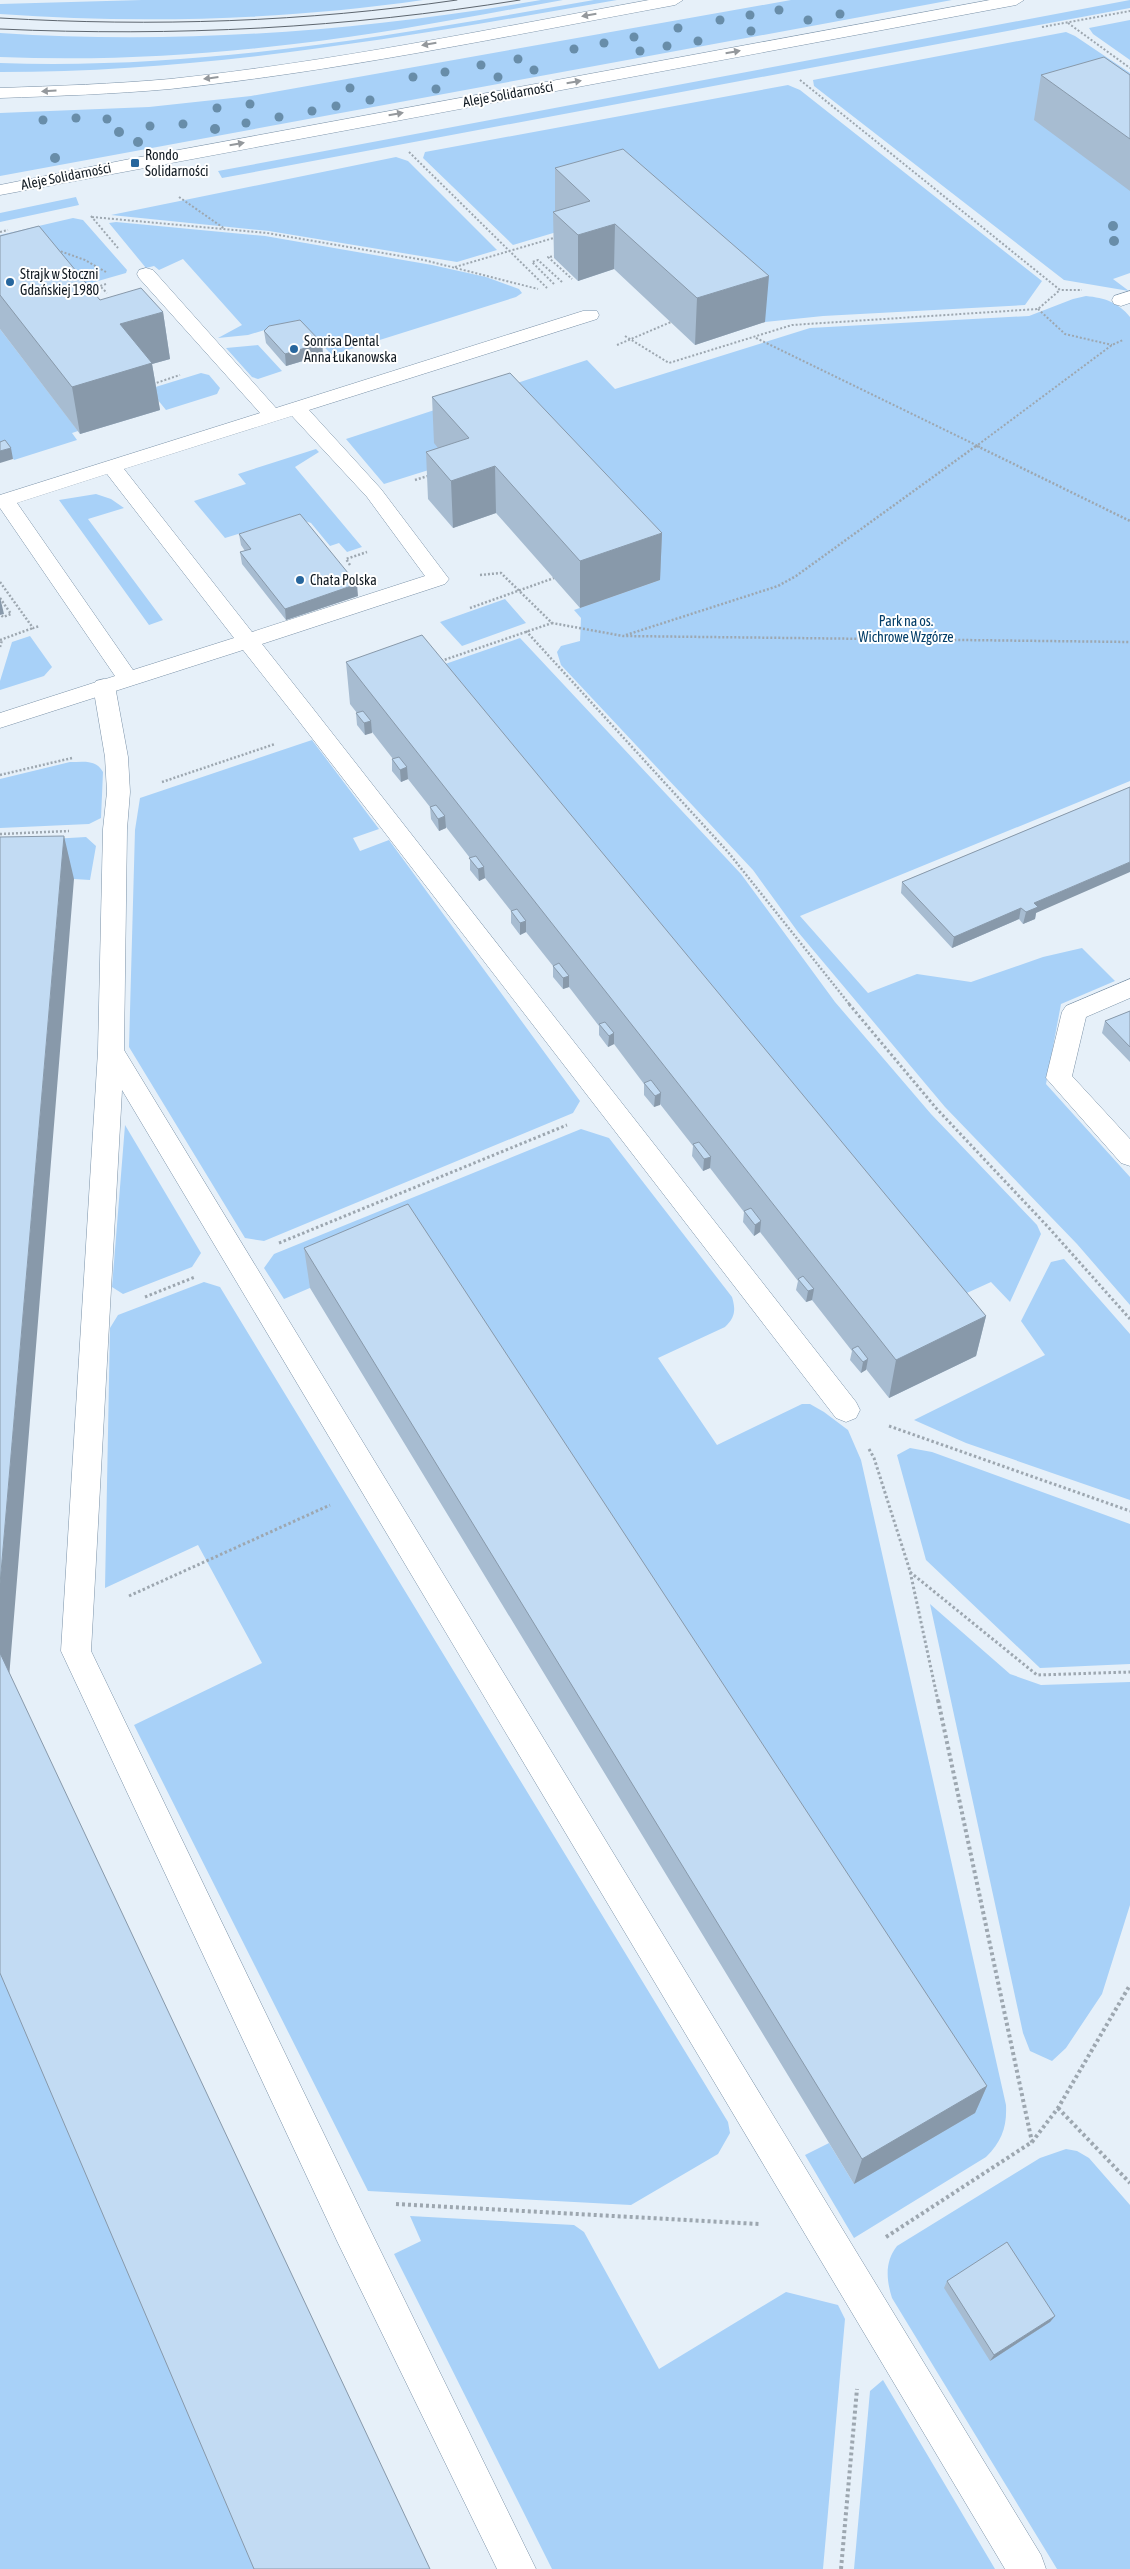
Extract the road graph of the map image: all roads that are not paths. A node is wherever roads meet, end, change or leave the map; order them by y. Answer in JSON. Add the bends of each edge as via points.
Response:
{"nodes":[{"id":1,"x":675,"y":0,"type":"edge"},
{"id":2,"x":1016,"y":0,"type":"edge"},
{"id":3,"x":0,"y":93,"type":"edge"},
{"id":4,"x":0,"y":190,"type":"edge"},
{"id":5,"x":146,"y":274,"type":"dead end"},
{"id":6,"x":590,"y":315,"type":"road end"},
{"id":7,"x":297,"y":409,"type":"junction"},
{"id":8,"x":273,"y":416,"type":"junction"},
{"id":9,"x":111,"y":466,"type":"junction"},
{"id":10,"x":247,"y":642,"type":"junction"},
{"id":11,"x":116,"y":683,"type":"junction"},
{"id":12,"x":0,"y":721,"type":"edge"},
{"id":13,"x":1130,"y":988,"type":"edge"},
{"id":14,"x":111,"y":1051,"type":"junction"},
{"id":15,"x":1130,"y":1156,"type":"edge"},
{"id":16,"x":846,"y":1410,"type":"road end"},
{"id":17,"x":517,"y":2569,"type":"edge"},
{"id":18,"x":1027,"y":2569,"type":"edge"}],
"edges":[{"from":1,"to":3,"type":"street","one_way":true,"via":[[259,72],[168,84]]},
{"from":4,"to":2,"type":"street","name":"Aleje Solidarności","one_way":true,"via":[[135,162]]},
{"from":5,"to":8,"type":"street"},
{"from":6,"to":7,"type":"street"},
{"from":7,"to":8,"type":"street"},
{"from":7,"to":10,"type":"street","via":[[374,493],[438,579]]},
{"from":8,"to":9,"type":"street"},
{"from":9,"to":10,"type":"street"},
{"from":9,"to":11,"type":"street","via":[[5,500]]},
{"from":10,"to":11,"type":"street"},
{"from":10,"to":16,"type":"street"},
{"from":11,"to":12,"type":"street"},
{"from":11,"to":14,"type":"street","via":[[120,796],[115,829]]},
{"from":13,"to":15,"type":"street","via":[[1075,1012],[1059,1078]]},
{"from":14,"to":17,"type":"street","via":[[76,1651],[350,2228]]},
{"from":14,"to":18,"type":"street"}]}
